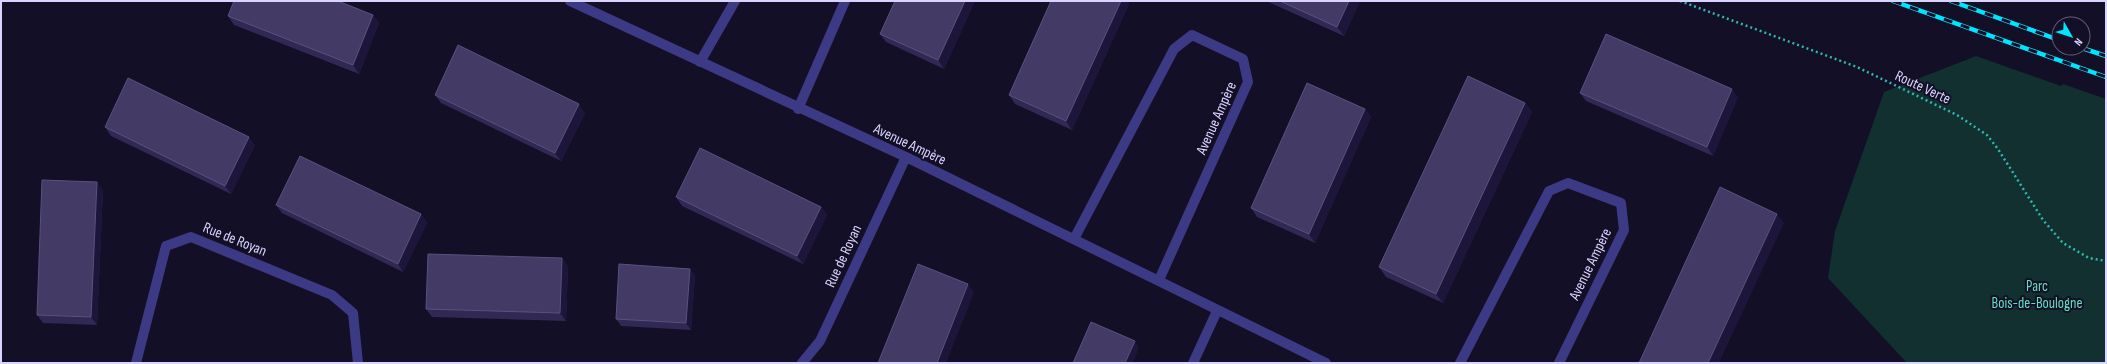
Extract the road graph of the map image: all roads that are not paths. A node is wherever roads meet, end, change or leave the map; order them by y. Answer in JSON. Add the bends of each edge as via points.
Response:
{"nodes":[{"id":1,"x":570,"y":1,"type":"edge"},
{"id":2,"x":735,"y":1,"type":"edge"},
{"id":3,"x":845,"y":1,"type":"edge"},
{"id":4,"x":700,"y":62,"type":"junction"},
{"id":5,"x":798,"y":108,"type":"junction"},
{"id":6,"x":906,"y":157,"type":"junction"},
{"id":7,"x":1074,"y":239,"type":"junction"},
{"id":8,"x":1159,"y":280,"type":"junction"},
{"id":9,"x":1217,"y":311,"type":"junction"},
{"id":10,"x":136,"y":363,"type":"edge"},
{"id":11,"x":358,"y":363,"type":"edge"},
{"id":12,"x":802,"y":363,"type":"edge"},
{"id":13,"x":1193,"y":363,"type":"edge"},
{"id":14,"x":1326,"y":363,"type":"edge"},
{"id":15,"x":1460,"y":363,"type":"edge"},
{"id":16,"x":1559,"y":363,"type":"edge"}],
"edges":[{"from":1,"to":4,"type":"street","name":"Avenue Ampère"},
{"from":2,"to":4,"type":"street"},
{"from":3,"to":5,"type":"street"},
{"from":4,"to":5,"type":"street","name":"Avenue Ampère"},
{"from":5,"to":6,"type":"street","name":"Avenue Ampère"},
{"from":6,"to":7,"type":"street","name":"Avenue Ampère"},
{"from":6,"to":12,"type":"street","name":"Rue de Royan","via":[[820,340]]},
{"from":7,"to":8,"type":"street","name":"Avenue Ampère"},
{"from":7,"to":8,"type":"street","name":"Avenue Ampère","via":[[1174,49],[1192,35],[1243,59],[1248,82]]},
{"from":8,"to":9,"type":"street","name":"Avenue Ampère"},
{"from":9,"to":13,"type":"street"},
{"from":9,"to":14,"type":"street","name":"Avenue Ampère"},
{"from":10,"to":11,"type":"street","name":"Rue de Royan","via":[[166,246],[191,237],[332,296],[353,313]]},
{"from":15,"to":16,"type":"street","name":"Avenue Ampère","via":[[1549,191],[1568,183],[1621,203],[1624,230]]}]}
